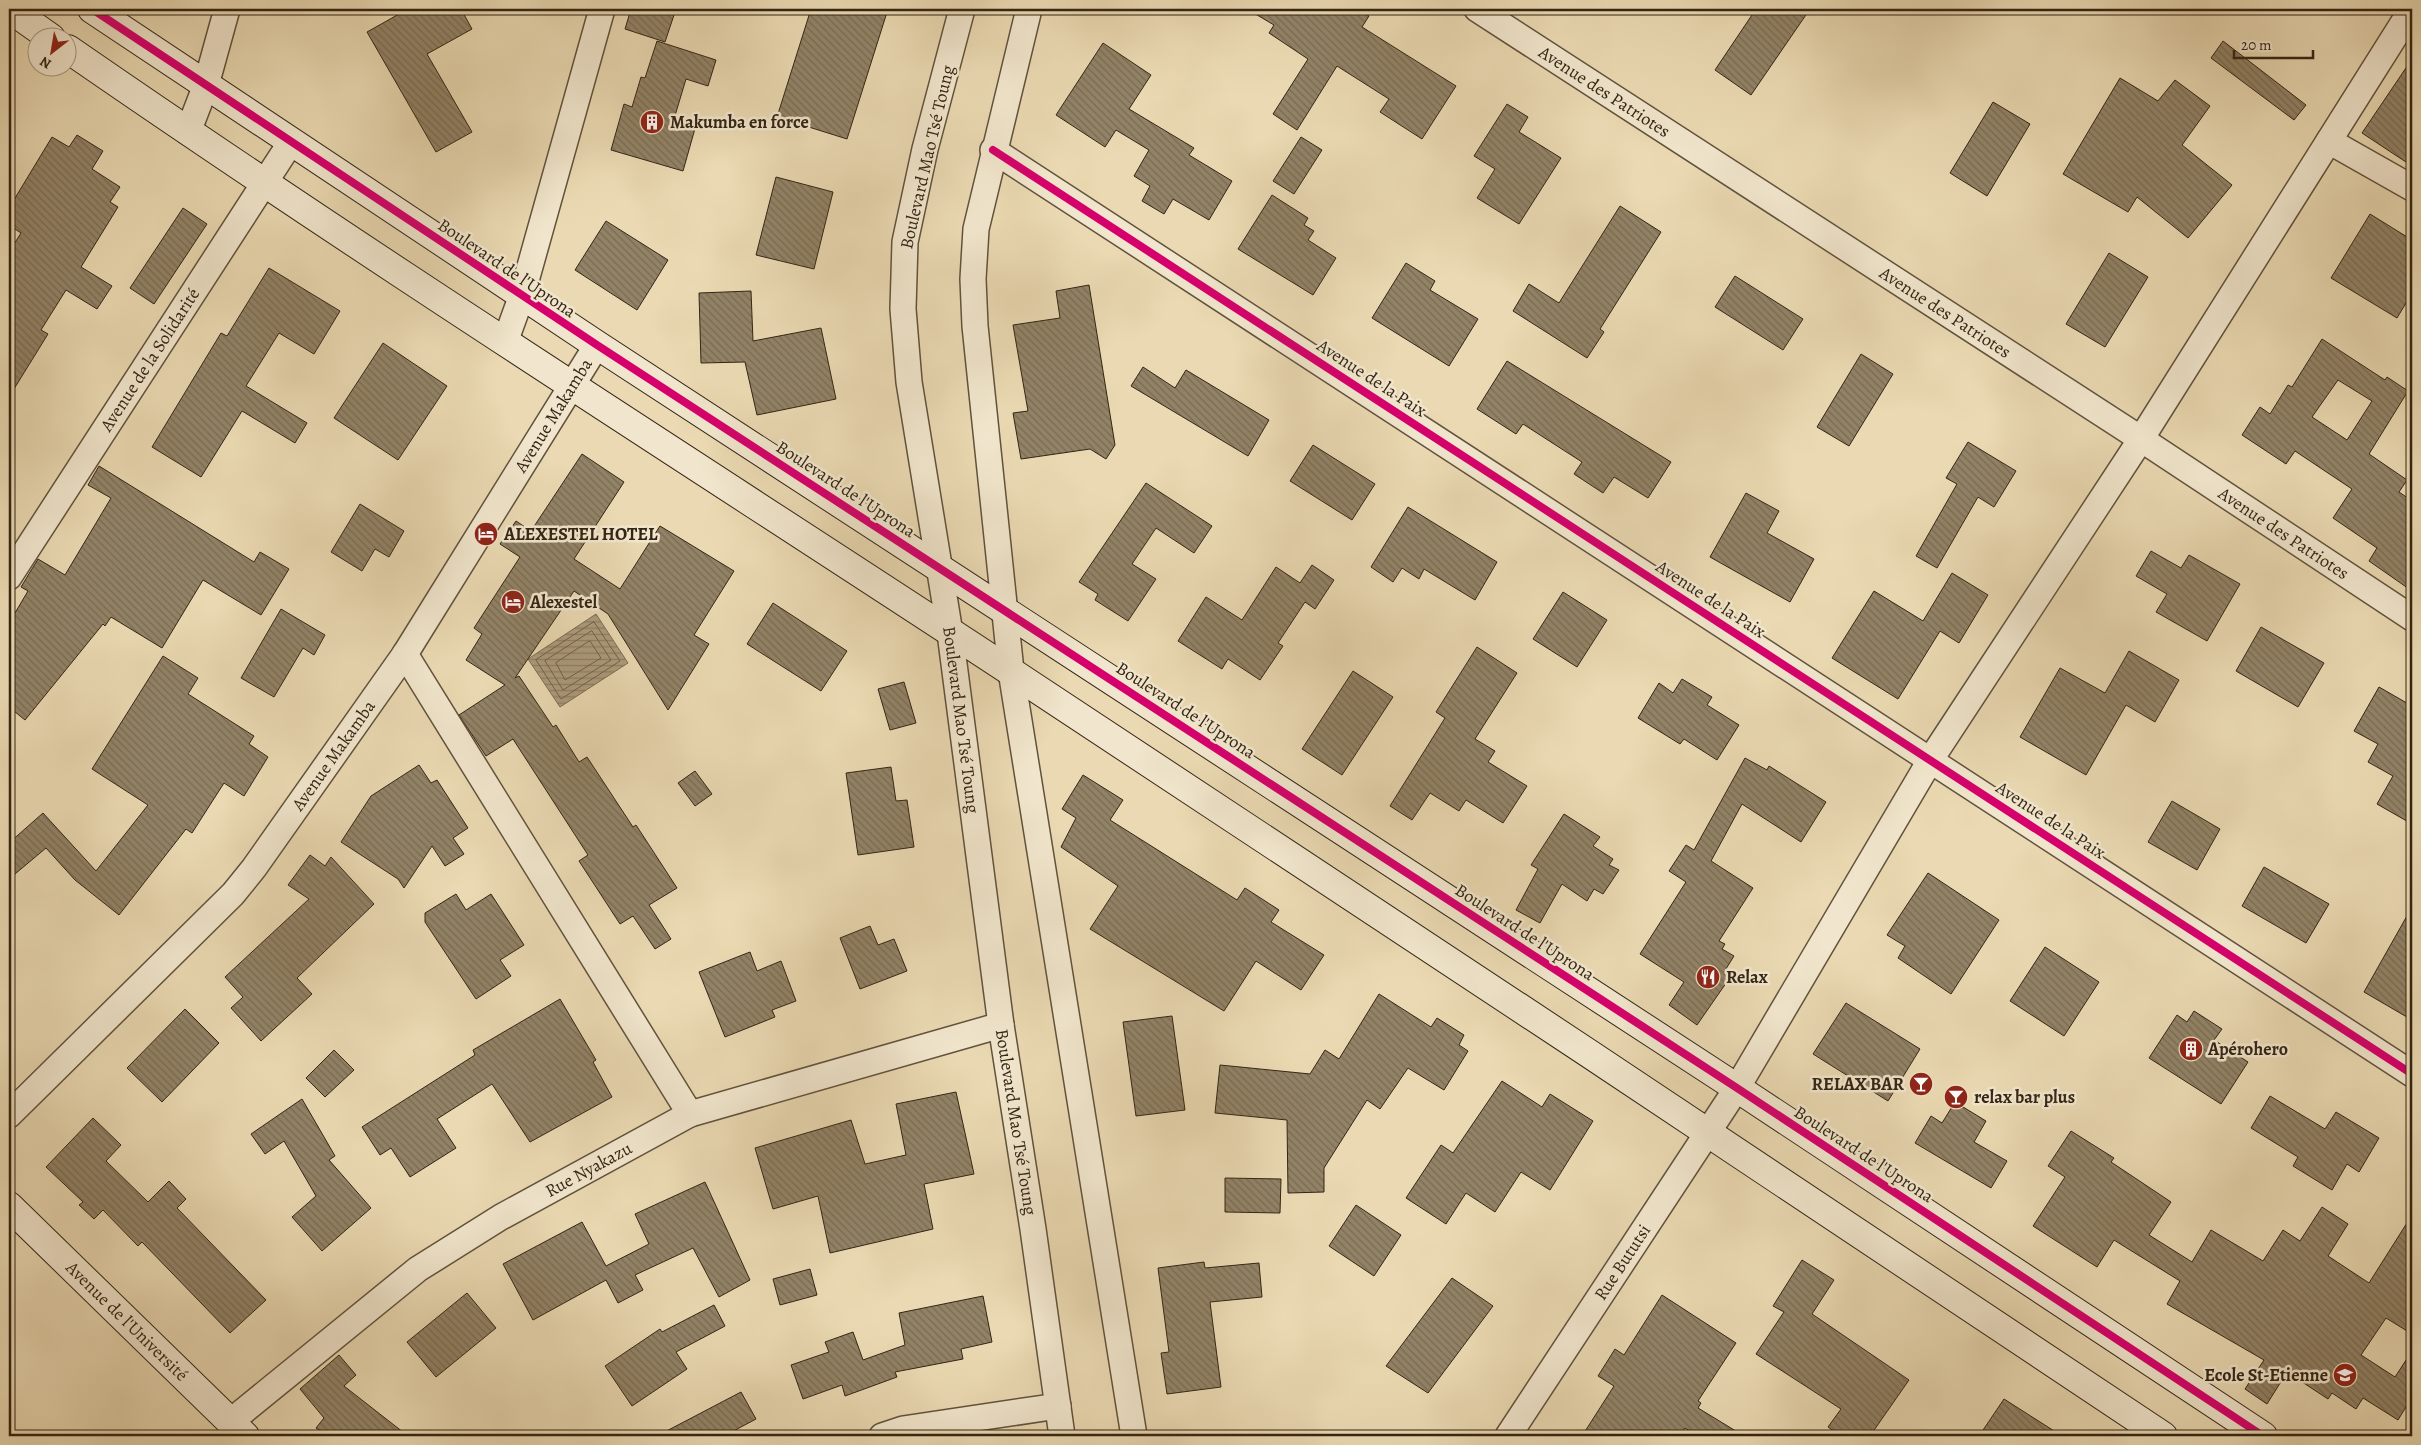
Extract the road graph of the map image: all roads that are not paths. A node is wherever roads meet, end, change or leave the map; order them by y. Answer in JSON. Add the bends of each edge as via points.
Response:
{"nodes":[{"id":1,"x":10,"y":9,"type":"edge"},
{"id":2,"x":92,"y":9,"type":"edge"},
{"id":3,"x":227,"y":9,"type":"edge"},
{"id":4,"x":602,"y":9,"type":"edge"},
{"id":5,"x":962,"y":9,"type":"edge"},
{"id":6,"x":1030,"y":9,"type":"edge"},
{"id":7,"x":1476,"y":9,"type":"edge"},
{"id":8,"x":2412,"y":9,"type":"edge"},
{"id":9,"x":37,"y":28,"type":"edge"},
{"id":10,"x":78,"y":56,"type":"edge"},
{"id":11,"x":206,"y":85,"type":"junction"},
{"id":12,"x":188,"y":132,"type":"junction"},
{"id":13,"x":2330,"y":141,"type":"junction"},
{"id":14,"x":291,"y":142,"type":"junction"},
{"id":15,"x":994,"y":150,"type":"junction"},
{"id":16,"x":266,"y":182,"type":"junction"},
{"id":17,"x":2412,"y":188,"type":"edge"},
{"id":18,"x":522,"y":295,"type":"junction"},
{"id":19,"x":506,"y":342,"type":"junction"},
{"id":20,"x":597,"y":345,"type":"junction"},
{"id":21,"x":570,"y":386,"type":"junction"},
{"id":22,"x":2141,"y":439,"type":"junction"},
{"id":23,"x":938,"y":566,"type":"junction"},
{"id":24,"x":9,"y":577,"type":"edge"},
{"id":25,"x":1003,"y":608,"type":"junction"},
{"id":26,"x":2412,"y":618,"type":"edge"},
{"id":27,"x":950,"y":633,"type":"junction"},
{"id":28,"x":405,"y":654,"type":"junction"},
{"id":29,"x":1011,"y":672,"type":"junction"},
{"id":30,"x":1931,"y":760,"type":"junction"},
{"id":31,"x":1001,"y":1025,"type":"junction"},
{"id":32,"x":2412,"y":1074,"type":"edge"},
{"id":33,"x":1737,"y":1088,"type":"junction"},
{"id":34,"x":690,"y":1114,"type":"junction"},
{"id":35,"x":9,"y":1115,"type":"edge"},
{"id":36,"x":1708,"y":1133,"type":"junction"},
{"id":37,"x":9,"y":1206,"type":"edge"},
{"id":38,"x":1058,"y":1406,"type":"junction"},
{"id":39,"x":238,"y":1429,"type":"edge"},
{"id":40,"x":882,"y":1436,"type":"edge"},
{"id":41,"x":1062,"y":1436,"type":"edge"},
{"id":42,"x":1134,"y":1436,"type":"edge"},
{"id":43,"x":1508,"y":1436,"type":"edge"},
{"id":44,"x":2163,"y":1436,"type":"edge"},
{"id":45,"x":2263,"y":1436,"type":"edge"}],
"edges":[{"from":1,"to":9,"type":"street"},
{"from":2,"to":11,"type":"street","name":"Boulevard de l'Uprona"},
{"from":3,"to":11,"type":"street"},
{"from":4,"to":18,"type":"street"},
{"from":5,"to":23,"type":"street","name":"Boulevard Mao Tsé Toung","via":[[925,149],[905,242],[903,310],[909,382]]},
{"from":6,"to":15,"type":"street"},
{"from":7,"to":22,"type":"street","name":"Avenue des Patriotes"},
{"from":8,"to":13,"type":"street","name":"Rue Bututsi"},
{"from":10,"to":12,"type":"street"},
{"from":11,"to":12,"type":"street"},
{"from":11,"to":14,"type":"street","name":"Boulevard de l'Uprona"},
{"from":12,"to":16,"type":"street"},
{"from":13,"to":17,"type":"street"},
{"from":13,"to":22,"type":"street","name":"Rue Bututsi"},
{"from":14,"to":16,"type":"street","name":"Avenue de la Solidarité"},
{"from":14,"to":18,"type":"street","name":"Boulevard de l'Uprona"},
{"from":15,"to":25,"type":"street","via":[[976,229],[973,279]]},
{"from":15,"to":30,"type":"street","name":"Avenue de la Paix"},
{"from":16,"to":19,"type":"street"},
{"from":16,"to":24,"type":"street","name":"Avenue de la Solidarité"},
{"from":18,"to":19,"type":"street"},
{"from":18,"to":20,"type":"street","name":"Boulevard de l'Uprona"},
{"from":19,"to":21,"type":"street"},
{"from":20,"to":21,"type":"street","name":"Avenue Makamba"},
{"from":20,"to":23,"type":"street","name":"Boulevard de l'Uprona"},
{"from":21,"to":27,"type":"street"},
{"from":21,"to":28,"type":"street","name":"Avenue Makamba"},
{"from":22,"to":26,"type":"street","name":"Avenue des Patriotes"},
{"from":22,"to":30,"type":"street","name":"Rue Bututsi"},
{"from":23,"to":25,"type":"street","name":"Boulevard de l'Uprona"},
{"from":23,"to":27,"type":"street","name":"Boulevard Mao Tsé Toung"},
{"from":25,"to":29,"type":"street"},
{"from":25,"to":33,"type":"street","name":"Boulevard de l'Uprona"},
{"from":27,"to":29,"type":"street"},
{"from":27,"to":31,"type":"street","name":"Boulevard Mao Tsé Toung"},
{"from":28,"to":34,"type":"street"},
{"from":28,"to":35,"type":"street","name":"Avenue Makamba","via":[[233,894]]},
{"from":29,"to":36,"type":"street"},
{"from":29,"to":42,"type":"street"},
{"from":30,"to":32,"type":"street","name":"Avenue de la Paix"},
{"from":30,"to":33,"type":"street","name":"Rue Bututsi"},
{"from":31,"to":34,"type":"street","name":"Rue Nyakazu"},
{"from":31,"to":38,"type":"street","name":"Boulevard Mao Tsé Toung"},
{"from":33,"to":36,"type":"street","name":"Rue Bututsi"},
{"from":33,"to":45,"type":"street","name":"Boulevard de l'Uprona"},
{"from":34,"to":39,"type":"street","name":"Rue Nyakazu","via":[[501,1217],[418,1269]]},
{"from":36,"to":43,"type":"street","name":"Rue Bututsi"},
{"from":36,"to":44,"type":"street"},
{"from":37,"to":39,"type":"street","name":"Avenue de l'Université"},
{"from":38,"to":40,"type":"street","via":[[903,1429]]},
{"from":38,"to":41,"type":"street","name":"Boulevard Mao Tsé Toung"}]}
